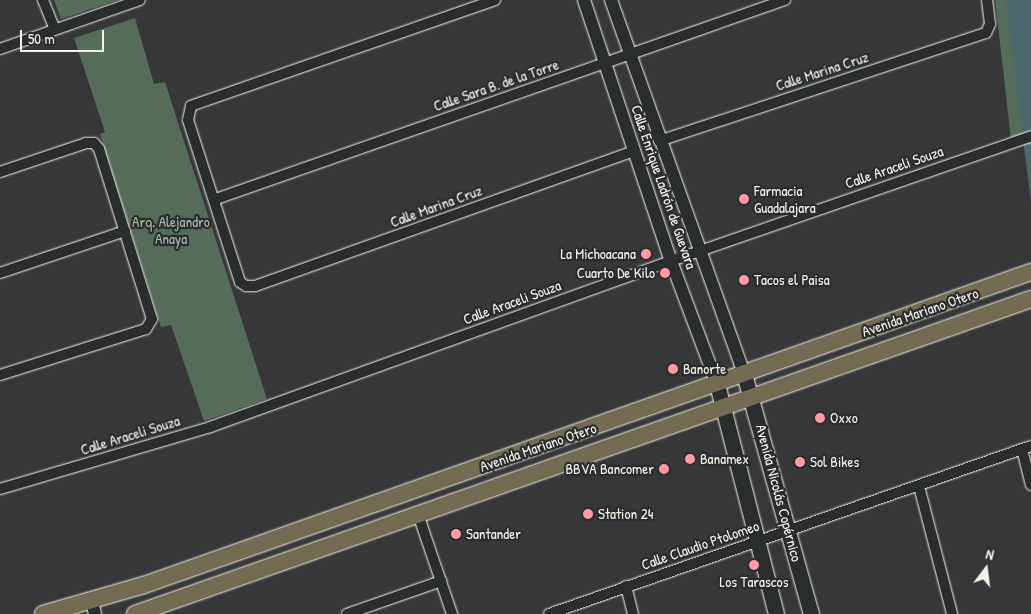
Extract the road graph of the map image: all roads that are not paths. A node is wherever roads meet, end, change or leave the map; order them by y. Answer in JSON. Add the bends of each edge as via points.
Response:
{"nodes":[{"id":1,"x":44,"y":0,"type":"edge"},
{"id":2,"x":140,"y":0,"type":"edge"},
{"id":3,"x":495,"y":0,"type":"edge"},
{"id":4,"x":584,"y":0,"type":"edge"},
{"id":5,"x":611,"y":0,"type":"edge"},
{"id":6,"x":785,"y":0,"type":"edge"},
{"id":7,"x":987,"y":0,"type":"edge"},
{"id":8,"x":55,"y":30,"type":"junction"},
{"id":9,"x":0,"y":49,"type":"edge"},
{"id":10,"x":630,"y":54,"type":"junction"},
{"id":11,"x":606,"y":63,"type":"junction"},
{"id":12,"x":1026,"y":138,"type":"edge"},
{"id":13,"x":659,"y":141,"type":"junction"},
{"id":14,"x":635,"y":151,"type":"junction"},
{"id":15,"x":0,"y":172,"type":"edge"},
{"id":16,"x":216,"y":199,"type":"junction"},
{"id":17,"x":125,"y":231,"type":"junction"},
{"id":18,"x":699,"y":251,"type":"junction"},
{"id":19,"x":671,"y":261,"type":"junction"},
{"id":20,"x":1031,"y":272,"type":"edge"},
{"id":21,"x":0,"y":273,"type":"edge"},
{"id":22,"x":1031,"y":299,"type":"edge"},
{"id":23,"x":744,"y":374,"type":"junction"},
{"id":24,"x":0,"y":376,"type":"edge"},
{"id":25,"x":717,"y":384,"type":"junction"},
{"id":26,"x":752,"y":396,"type":"junction"},
{"id":27,"x":724,"y":405,"type":"junction"},
{"id":28,"x":1026,"y":447,"type":"edge"},
{"id":29,"x":1031,"y":485,"type":"edge"},
{"id":30,"x":920,"y":486,"type":"junction"},
{"id":31,"x":0,"y":490,"type":"edge"},
{"id":32,"x":418,"y":514,"type":"junction"},
{"id":33,"x":790,"y":530,"type":"junction"},
{"id":34,"x":759,"y":541,"type":"junction"},
{"id":35,"x":441,"y":581,"type":"junction"},
{"id":36,"x":626,"y":586,"type":"junction"},
{"id":37,"x":93,"y":608,"type":"edge"},
{"id":38,"x":64,"y":612,"type":"edge"},
{"id":39,"x":43,"y":614,"type":"edge"},
{"id":40,"x":135,"y":614,"type":"edge"},
{"id":41,"x":347,"y":614,"type":"edge"},
{"id":42,"x":452,"y":614,"type":"edge"},
{"id":43,"x":549,"y":614,"type":"edge"},
{"id":44,"x":633,"y":614,"type":"edge"},
{"id":45,"x":776,"y":614,"type":"edge"},
{"id":46,"x":811,"y":614,"type":"edge"},
{"id":47,"x":952,"y":614,"type":"edge"}],
"edges":[{"from":1,"to":8,"type":"street"},
{"from":2,"to":8,"type":"street"},
{"from":3,"to":16,"type":"street","via":[[194,103],[188,110],[188,120]]},
{"from":4,"to":11,"type":"street","name":"Calle Enrique Ladrón de Guevara"},
{"from":5,"to":10,"type":"street","name":"Calle Enrique Ladrón de Guevara"},
{"from":6,"to":10,"type":"street","name":"Calle Sara B. de la Torre"},
{"from":7,"to":13,"type":"street","name":"Calle Marina Cruz","via":[[990,24],[986,33]]},
{"from":8,"to":9,"type":"street"},
{"from":10,"to":11,"type":"street","name":"Calle Sara B. de la Torre"},
{"from":10,"to":13,"type":"street","name":"Calle Enrique Ladrón de Guevara"},
{"from":11,"to":14,"type":"street","name":"Calle Enrique Ladrón de Guevara"},
{"from":11,"to":16,"type":"street","name":"Calle Sara B. de la Torre"},
{"from":12,"to":18,"type":"street","name":"Calle Araceli Souza"},
{"from":13,"to":18,"type":"street","name":"Calle Enrique Ladrón de Guevara"},
{"from":14,"to":16,"type":"street","name":"Calle Marina Cruz","via":[[255,286],[240,282]]},
{"from":14,"to":19,"type":"street","name":"Calle Enrique Ladrón de Guevara"},
{"from":15,"to":17,"type":"street","via":[[94,143],[99,149]]},
{"from":17,"to":21,"type":"street"},
{"from":17,"to":24,"type":"street","via":[[152,320],[146,329]]},
{"from":18,"to":19,"type":"street","name":"Calle Araceli Souza"},
{"from":18,"to":23,"type":"street","name":"Calle Enrique Ladrón de Guevara"},
{"from":19,"to":25,"type":"street","name":"Calle Enrique Ladrón de Guevara"},
{"from":19,"to":31,"type":"street","name":"Calle Araceli Souza","via":[[210,427]]},
{"from":20,"to":23,"type":"main road","name":"Avenida Mariano Otero"},
{"from":22,"to":26,"type":"main road","name":"Avenida Mariano Otero"},
{"from":23,"to":25,"type":"main road","name":"Avenida Mariano Otero"},
{"from":23,"to":26,"type":"main road","name":"Avenida Nicolás Copérnico"},
{"from":25,"to":27,"type":"main road","name":"Avenida Nicolás Copérnico"},
{"from":25,"to":37,"type":"main road","name":"Avenida Mariano Otero"},
{"from":26,"to":27,"type":"main road","name":"Avenida Mariano Otero"},
{"from":26,"to":33,"type":"main road","name":"Avenida Nicolás Copérnico"},
{"from":27,"to":32,"type":"main road","name":"Avenida Mariano Otero"},
{"from":27,"to":34,"type":"main road","name":"Avenida Nicolás Copérnico"},
{"from":28,"to":29,"type":"street"},
{"from":28,"to":30,"type":"street","name":"Calle Claudio Ptolomeo"},
{"from":30,"to":33,"type":"street","name":"Calle Claudio Ptolomeo"},
{"from":30,"to":47,"type":"street"},
{"from":32,"to":35,"type":"street"},
{"from":32,"to":40,"type":"main road","name":"Avenida Mariano Otero"},
{"from":33,"to":34,"type":"street","name":"Calle Claudio Ptolomeo"},
{"from":33,"to":46,"type":"main road","name":"Avenida Nicolás Copérnico"},
{"from":34,"to":36,"type":"street","name":"Calle Claudio Ptolomeo"},
{"from":34,"to":45,"type":"main road","name":"Avenida Nicolás Copérnico"},
{"from":35,"to":41,"type":"street"},
{"from":35,"to":42,"type":"street"},
{"from":36,"to":43,"type":"street","name":"Calle Claudio Ptolomeo"},
{"from":36,"to":44,"type":"street"},
{"from":37,"to":38,"type":"main road","name":"Avenida Mariano Otero"},
{"from":38,"to":39,"type":"main road","name":"Avenida Mariano Otero"}]}
